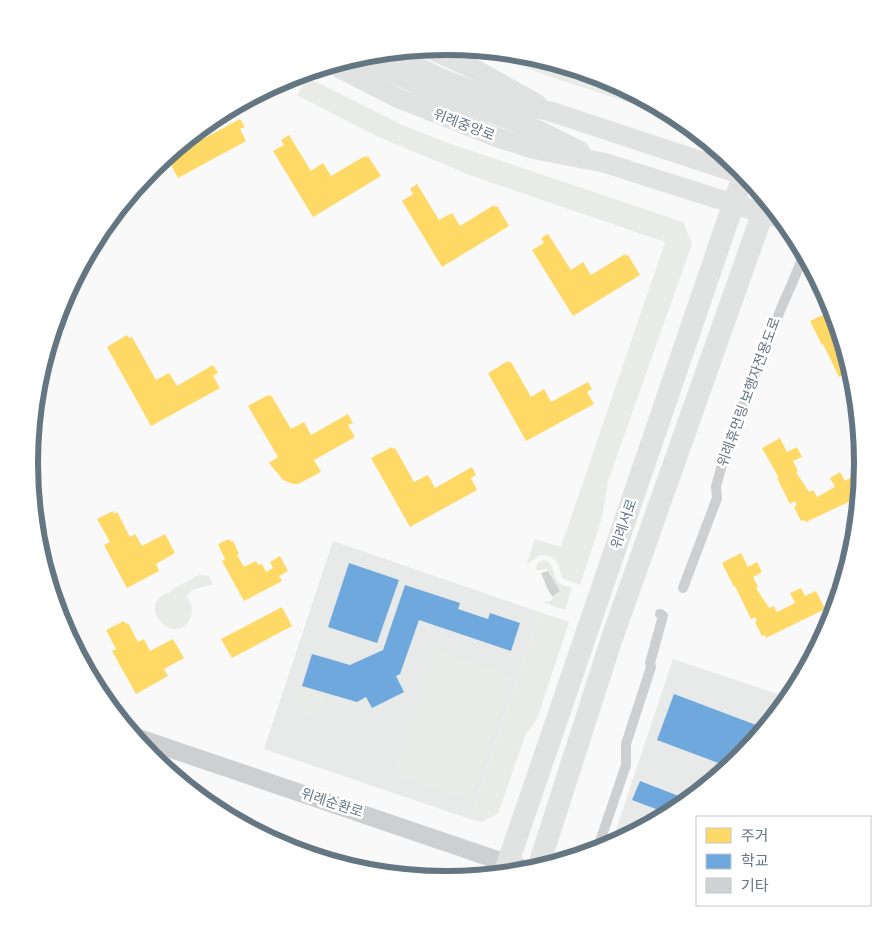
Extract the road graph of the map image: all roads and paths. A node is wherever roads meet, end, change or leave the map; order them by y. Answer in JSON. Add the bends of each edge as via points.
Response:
{"nodes":[{"id":1,"x":443,"y":55,"type":"edge"},
{"id":2,"x":399,"y":57,"type":"edge"},
{"id":3,"x":370,"y":62,"type":"edge"},
{"id":4,"x":341,"y":69,"type":"edge"},
{"id":5,"x":549,"y":111,"type":"junction"},
{"id":6,"x":604,"y":163,"type":"junction"},
{"id":7,"x":729,"y":170,"type":"edge"},
{"id":8,"x":742,"y":183,"type":"edge"},
{"id":9,"x":734,"y":204,"type":"junction"},
{"id":10,"x":765,"y":210,"type":"edge"},
{"id":11,"x":769,"y":215,"type":"edge"},
{"id":12,"x":801,"y":262,"type":"edge"},
{"id":13,"x":683,"y":588,"type":"dead end"},
{"id":14,"x":660,"y":614,"type":"dead end"},
{"id":15,"x":148,"y":741,"type":"edge"},
{"id":16,"x":600,"y":841,"type":"edge"},
{"id":17,"x":541,"y":859,"type":"edge"},
{"id":18,"x":504,"y":867,"type":"edge"},
{"id":19,"x":506,"y":867,"type":"edge"}],
"edges":[{"from":1,"to":5,"type":"main road"},
{"from":2,"to":5,"type":"main road","via":[[502,102]]},
{"from":3,"to":6,"type":"main road","name":"위례중앙로","via":[[432,92],[540,131]]},
{"from":4,"to":6,"type":"main road","name":"위례중앙로","via":[[398,98],[499,138],[534,149]]},
{"from":5,"to":7,"type":"main road"},
{"from":6,"to":9,"type":"main road","name":"위례중앙로"},
{"from":8,"to":9,"type":"main road","name":"위례서로"},
{"from":9,"to":10,"type":"main road","name":"위례중앙로"},
{"from":9,"to":19,"type":"main road","name":"위례서로"},
{"from":11,"to":17,"type":"main road","name":"위례서로","via":[[611,640]]},
{"from":12,"to":13,"type":"street","name":"위례휴먼링 보행자전용도로","via":[[728,444],[716,486],[717,498]]},
{"from":14,"to":16,"type":"street","via":[[650,663],[652,667],[626,744],[626,765]]},
{"from":15,"to":18,"type":"street","name":"위례순환로"}]}
